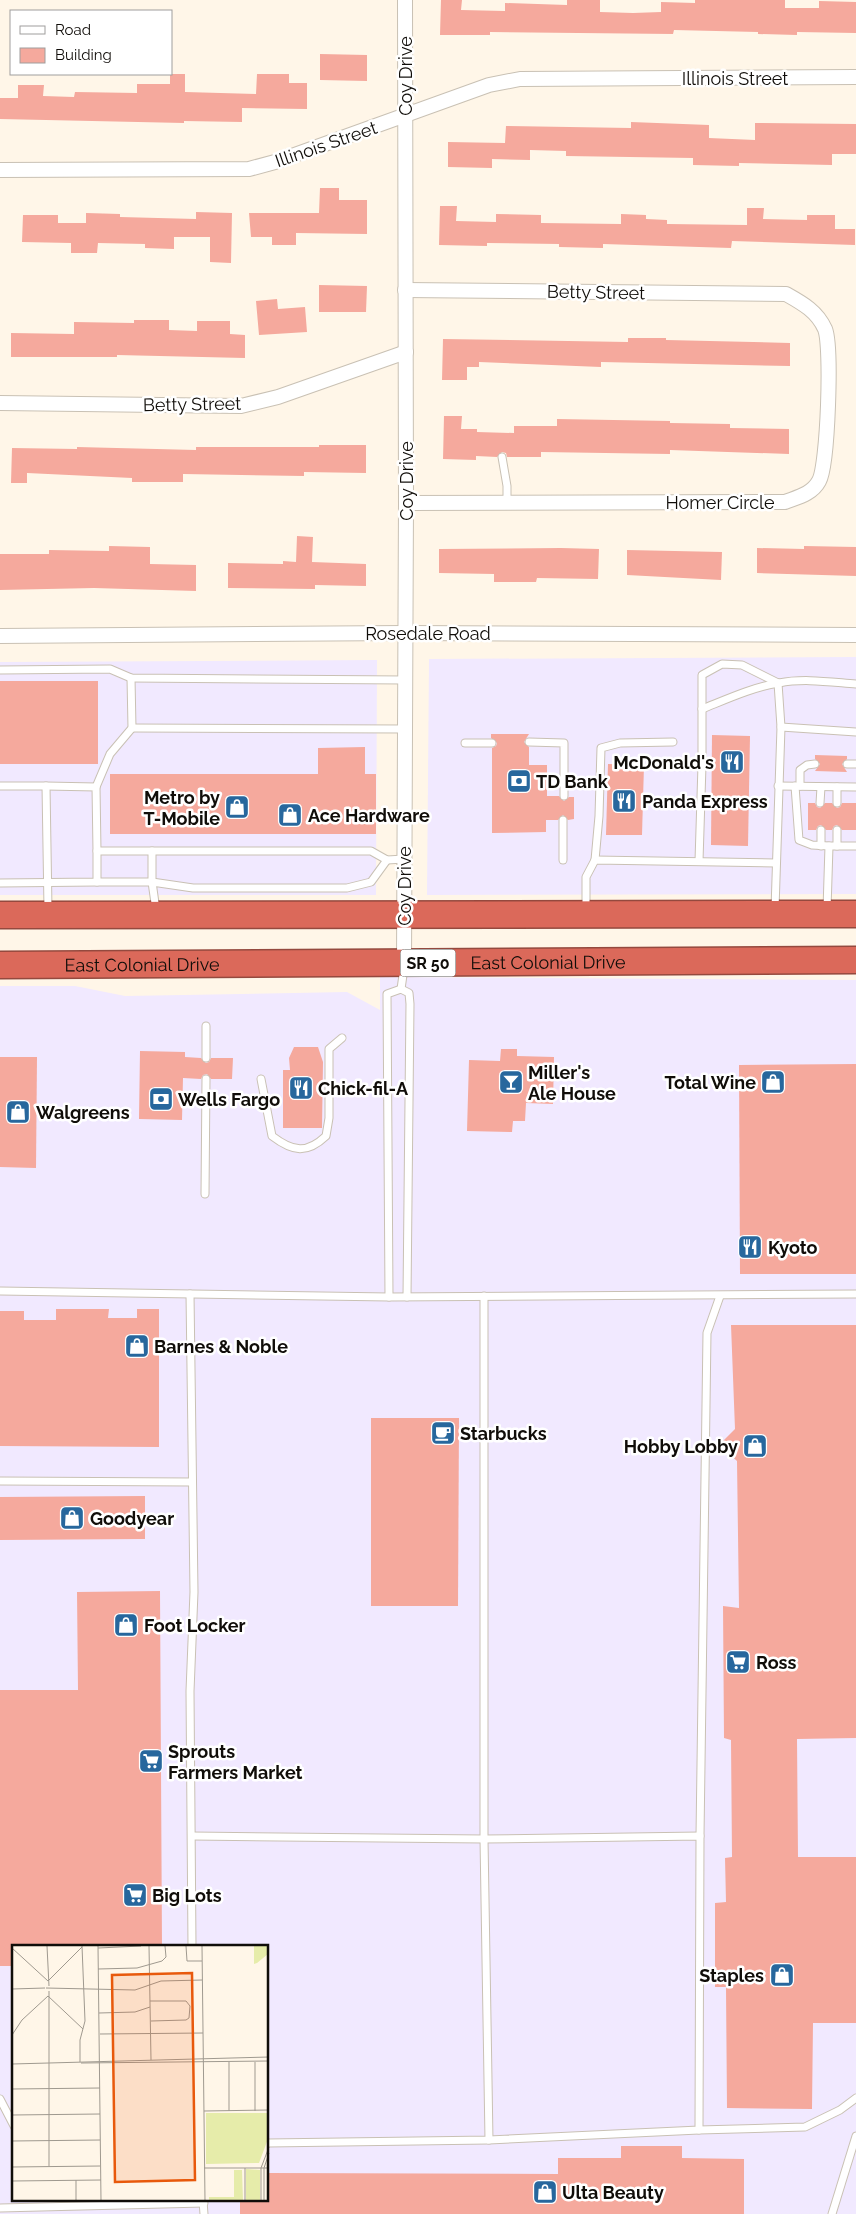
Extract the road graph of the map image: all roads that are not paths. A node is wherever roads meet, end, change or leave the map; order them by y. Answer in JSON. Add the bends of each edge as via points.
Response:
{"nodes":[{"id":1,"x":405,"y":0,"type":"edge"},
{"id":2,"x":856,"y":77,"type":"edge"},
{"id":3,"x":404,"y":116,"type":"junction"},
{"id":4,"x":0,"y":170,"type":"edge"},
{"id":5,"x":405,"y":290,"type":"junction"},
{"id":6,"x":786,"y":294,"type":"joint"},
{"id":7,"x":406,"y":352,"type":"junction"},
{"id":8,"x":0,"y":403,"type":"edge"},
{"id":9,"x":502,"y":457,"type":"dead end"},
{"id":10,"x":406,"y":503,"type":"junction"},
{"id":11,"x":507,"y":503,"type":"junction"},
{"id":12,"x":406,"y":633,"type":"junction"},
{"id":13,"x":856,"y":635,"type":"edge"},
{"id":14,"x":0,"y":636,"type":"edge"},
{"id":15,"x":0,"y":670,"type":"edge"},
{"id":16,"x":131,"y":678,"type":"junction"},
{"id":17,"x":405,"y":680,"type":"junction"},
{"id":18,"x":778,"y":683,"type":"junction"},
{"id":19,"x":856,"y":684,"type":"edge"},
{"id":20,"x":702,"y":709,"type":"junction"},
{"id":21,"x":781,"y":727,"type":"junction"},
{"id":22,"x":132,"y":728,"type":"junction"},
{"id":23,"x":405,"y":729,"type":"junction"},
{"id":24,"x":856,"y":732,"type":"edge"},
{"id":25,"x":529,"y":742,"type":"dead end"},
{"id":26,"x":674,"y":742,"type":"dead end"},
{"id":27,"x":465,"y":743,"type":"dead end"},
{"id":28,"x":492,"y":743,"type":"dead end"},
{"id":29,"x":815,"y":764,"type":"dead end"},
{"id":30,"x":847,"y":764,"type":"dead end"},
{"id":31,"x":856,"y":764,"type":"edge"},
{"id":32,"x":0,"y":786,"type":"edge"},
{"id":33,"x":46,"y":786,"type":"junction"},
{"id":34,"x":778,"y":786,"type":"junction"},
{"id":35,"x":797,"y":786,"type":"junction"},
{"id":36,"x":96,"y":787,"type":"junction"},
{"id":37,"x":821,"y":787,"type":"junction"},
{"id":38,"x":837,"y":787,"type":"junction"},
{"id":39,"x":856,"y":787,"type":"edge"},
{"id":40,"x":564,"y":796,"type":"dead end"},
{"id":41,"x":820,"y":803,"type":"dead end"},
{"id":42,"x":836,"y":803,"type":"dead end"},
{"id":43,"x":563,"y":820,"type":"dead end"},
{"id":44,"x":821,"y":830,"type":"dead end"},
{"id":45,"x":837,"y":830,"type":"dead end"},
{"id":46,"x":824,"y":846,"type":"junction"},
{"id":47,"x":837,"y":846,"type":"junction"},
{"id":48,"x":856,"y":846,"type":"edge"},
{"id":49,"x":97,"y":851,"type":"junction"},
{"id":50,"x":152,"y":851,"type":"junction"},
{"id":51,"x":404,"y":859,"type":"junction"},
{"id":52,"x":387,"y":860,"type":"junction"},
{"id":53,"x":563,"y":860,"type":"dead end"},
{"id":54,"x":595,"y":860,"type":"junction"},
{"id":55,"x":699,"y":860,"type":"junction"},
{"id":56,"x":776,"y":863,"type":"junction"},
{"id":57,"x":48,"y":882,"type":"junction"},
{"id":58,"x":97,"y":882,"type":"junction"},
{"id":59,"x":152,"y":882,"type":"junction"},
{"id":60,"x":0,"y":883,"type":"edge"},
{"id":61,"x":586,"y":914,"type":"junction"},
{"id":62,"x":775,"y":914,"type":"junction"},
{"id":63,"x":827,"y":914,"type":"junction"},
{"id":64,"x":856,"y":914,"type":"edge"},
{"id":65,"x":156,"y":915,"type":"junction"},
{"id":66,"x":404,"y":915,"type":"junction"},
{"id":67,"x":0,"y":916,"type":"edge"},
{"id":68,"x":48,"y":916,"type":"junction"},
{"id":69,"x":856,"y":960,"type":"edge"},
{"id":70,"x":404,"y":963,"type":"junction"},
{"id":71,"x":0,"y":965,"type":"edge"},
{"id":72,"x":401,"y":989,"type":"junction"},
{"id":73,"x":206,"y":1026,"type":"dead end"},
{"id":74,"x":342,"y":1038,"type":"dead end"},
{"id":75,"x":206,"y":1058,"type":"dead end"},
{"id":76,"x":206,"y":1079,"type":"dead end"},
{"id":77,"x":262,"y":1079,"type":"dead end"},
{"id":78,"x":205,"y":1194,"type":"dead end"},
{"id":79,"x":0,"y":1291,"type":"edge"},
{"id":80,"x":190,"y":1294,"type":"junction"},
{"id":81,"x":856,"y":1294,"type":"edge"},
{"id":82,"x":484,"y":1296,"type":"junction"},
{"id":83,"x":720,"y":1296,"type":"junction"},
{"id":84,"x":389,"y":1297,"type":"junction"},
{"id":85,"x":407,"y":1297,"type":"junction"},
{"id":86,"x":0,"y":1481,"type":"edge"},
{"id":87,"x":192,"y":1482,"type":"junction"},
{"id":88,"x":192,"y":1836,"type":"junction"},
{"id":89,"x":700,"y":1836,"type":"junction"},
{"id":90,"x":484,"y":1839,"type":"junction"},
{"id":91,"x":192,"y":1945,"type":"edge"},
{"id":92,"x":856,"y":2098,"type":"edge"},
{"id":93,"x":0,"y":2100,"type":"edge"},
{"id":94,"x":12,"y":2122,"type":"edge"},
{"id":95,"x":699,"y":2130,"type":"junction"},
{"id":96,"x":856,"y":2136,"type":"edge"},
{"id":97,"x":489,"y":2140,"type":"junction"},
{"id":98,"x":269,"y":2143,"type":"edge"},
{"id":99,"x":203,"y":2202,"type":"edge"},
{"id":100,"x":0,"y":2208,"type":"edge"},
{"id":101,"x":204,"y":2214,"type":"edge"},
{"id":102,"x":832,"y":2214,"type":"edge"}],
"edges":[{"from":1,"to":3,"type":"street","name":"Coy Drive"},
{"from":2,"to":3,"type":"street","name":"Illinois Street","via":[[520,79],[489,85]]},
{"from":3,"to":4,"type":"street","name":"Illinois Street","via":[[249,169]]},
{"from":3,"to":5,"type":"street","name":"Coy Drive"},
{"from":5,"to":6,"type":"street","name":"Betty Street"},
{"from":5,"to":7,"type":"street","name":"Coy Drive"},
{"from":6,"to":11,"type":"street","name":"Homer Circle","via":[[811,308],[825,329],[829,350],[825,455],[820,480],[808,494],[785,502]]},
{"from":7,"to":8,"type":"street","name":"Betty Street","via":[[278,398],[241,406]]},
{"from":7,"to":10,"type":"street","name":"Coy Drive"},
{"from":9,"to":11,"type":"lane"},
{"from":10,"to":11,"type":"street","name":"Homer Circle"},
{"from":10,"to":12,"type":"street","name":"Coy Drive"},
{"from":12,"to":13,"type":"street","name":"Rosedale Road"},
{"from":12,"to":14,"type":"street","name":"Rosedale Road"},
{"from":12,"to":17,"type":"street","name":"Coy Drive"},
{"from":15,"to":16,"type":"lane","via":[[110,670]]},
{"from":16,"to":17,"type":"lane"},
{"from":16,"to":22,"type":"lane"},
{"from":17,"to":23,"type":"street","name":"Coy Drive"},
{"from":18,"to":19,"type":"lane","via":[[811,680]]},
{"from":18,"to":20,"type":"lane"},
{"from":18,"to":20,"type":"lane","via":[[742,665],[722,664],[702,675]]},
{"from":18,"to":21,"type":"lane"},
{"from":20,"to":55,"type":"lane"},
{"from":21,"to":24,"type":"lane"},
{"from":21,"to":34,"type":"lane"},
{"from":22,"to":23,"type":"lane"},
{"from":22,"to":36,"type":"lane","via":[[110,754]]},
{"from":23,"to":51,"type":"street","name":"Coy Drive"},
{"from":25,"to":40,"type":"lane","via":[[564,743]]},
{"from":26,"to":54,"type":"lane","via":[[620,743],[601,748]]},
{"from":27,"to":28,"type":"lane"},
{"from":29,"to":35,"type":"lane","via":[[800,770]]},
{"from":30,"to":31,"type":"lane"},
{"from":32,"to":33,"type":"lane"},
{"from":33,"to":36,"type":"lane"},
{"from":33,"to":57,"type":"lane"},
{"from":34,"to":35,"type":"lane"},
{"from":34,"to":56,"type":"lane"},
{"from":35,"to":37,"type":"lane"},
{"from":35,"to":46,"type":"lane","via":[[799,840],[812,846]]},
{"from":36,"to":49,"type":"lane"},
{"from":37,"to":38,"type":"lane"},
{"from":37,"to":41,"type":"lane"},
{"from":38,"to":39,"type":"lane"},
{"from":38,"to":42,"type":"lane"},
{"from":43,"to":53,"type":"lane"},
{"from":44,"to":46,"type":"lane"},
{"from":45,"to":47,"type":"lane"},
{"from":46,"to":47,"type":"lane"},
{"from":46,"to":63,"type":"lane"},
{"from":47,"to":48,"type":"lane"},
{"from":49,"to":50,"type":"lane"},
{"from":49,"to":58,"type":"lane"},
{"from":50,"to":52,"type":"lane","via":[[371,851]]},
{"from":50,"to":59,"type":"lane"},
{"from":51,"to":52,"type":"lane"},
{"from":51,"to":66,"type":"street","name":"Coy Drive"},
{"from":52,"to":59,"type":"lane","via":[[371,882],[347,888],[193,888]]},
{"from":54,"to":55,"type":"lane"},
{"from":54,"to":61,"type":"lane","via":[[586,877]]},
{"from":55,"to":56,"type":"lane"},
{"from":56,"to":62,"type":"lane"},
{"from":57,"to":58,"type":"lane"},
{"from":57,"to":60,"type":"lane"},
{"from":57,"to":68,"type":"lane"},
{"from":58,"to":59,"type":"lane"},
{"from":59,"to":65,"type":"lane"},
{"from":61,"to":62,"type":"highway"},
{"from":61,"to":66,"type":"highway"},
{"from":62,"to":63,"type":"highway"},
{"from":63,"to":64,"type":"highway"},
{"from":65,"to":66,"type":"highway"},
{"from":65,"to":68,"type":"highway"},
{"from":66,"to":70,"type":"street","name":"Coy Drive"},
{"from":67,"to":68,"type":"highway"},
{"from":69,"to":70,"type":"highway","name":"East Colonial Drive","number":"SR 50"},
{"from":70,"to":71,"type":"highway","name":"East Colonial Drive","number":"SR 50"},
{"from":70,"to":72,"type":"lane"},
{"from":72,"to":84,"type":"lane","via":[[387,994]]},
{"from":72,"to":85,"type":"lane","via":[[409,993],[410,1004]]},
{"from":73,"to":75,"type":"lane"},
{"from":74,"to":77,"type":"lane","via":[[329,1049],[329,1118],[326,1136],[316,1146],[302,1150],[283,1145],[272,1136]]},
{"from":76,"to":78,"type":"lane"},
{"from":79,"to":80,"type":"lane"},
{"from":80,"to":84,"type":"lane"},
{"from":80,"to":87,"type":"lane"},
{"from":81,"to":83,"type":"lane"},
{"from":82,"to":83,"type":"lane"},
{"from":82,"to":85,"type":"lane"},
{"from":82,"to":90,"type":"lane"},
{"from":83,"to":89,"type":"lane","via":[[707,1333]]},
{"from":84,"to":85,"type":"lane"},
{"from":86,"to":87,"type":"lane"},
{"from":87,"to":88,"type":"lane"},
{"from":88,"to":90,"type":"lane"},
{"from":88,"to":91,"type":"lane"},
{"from":89,"to":90,"type":"lane"},
{"from":89,"to":95,"type":"lane"},
{"from":90,"to":97,"type":"lane"},
{"from":92,"to":95,"type":"lane","via":[[840,2110],[805,2127]]},
{"from":93,"to":94,"type":"lane"},
{"from":95,"to":97,"type":"lane"},
{"from":96,"to":102,"type":"lane"},
{"from":97,"to":98,"type":"lane"},
{"from":99,"to":100,"type":"lane"},
{"from":99,"to":101,"type":"lane"}]}
